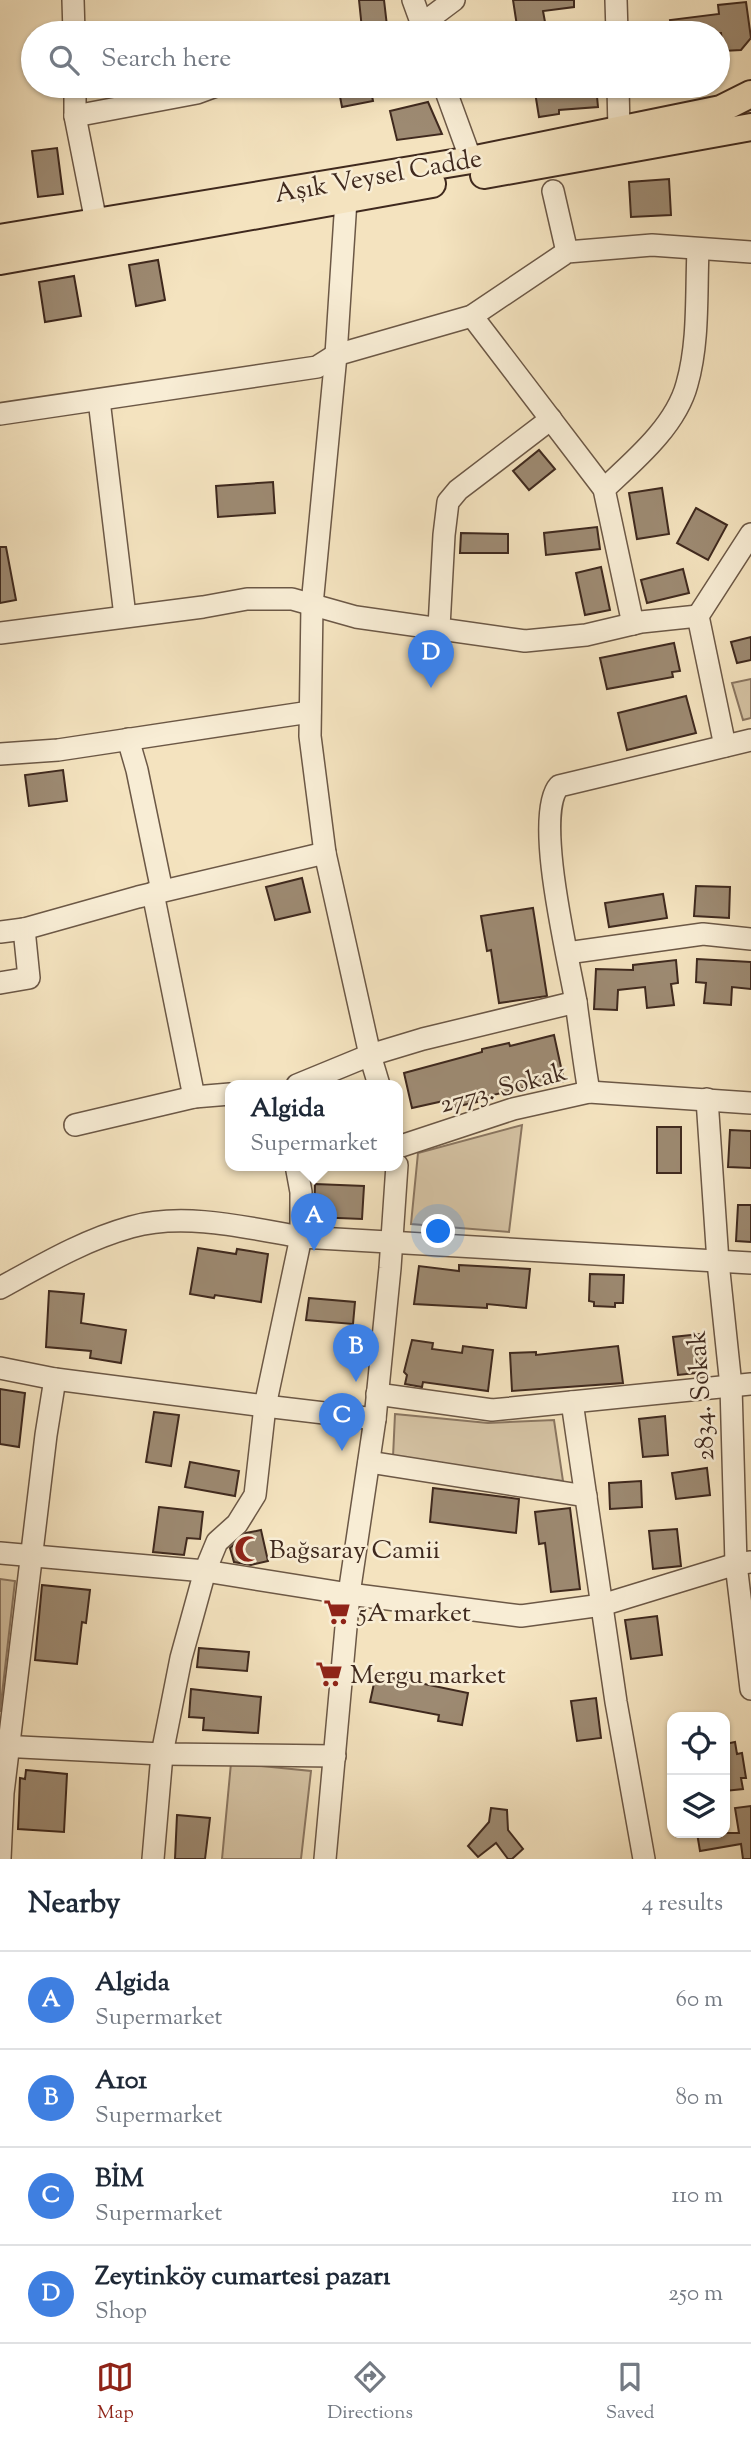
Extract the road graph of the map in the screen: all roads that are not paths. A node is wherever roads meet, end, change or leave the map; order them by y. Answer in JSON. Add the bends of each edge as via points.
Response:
{"nodes":[{"id":1,"x":73,"y":0,"type":"edge"},
{"id":2,"x":414,"y":0,"type":"edge"},
{"id":3,"x":454,"y":0,"type":"edge"},
{"id":4,"x":616,"y":0,"type":"edge"},
{"id":5,"x":74,"y":21,"type":"edge"},
{"id":6,"x":420,"y":21,"type":"edge"},
{"id":7,"x":432,"y":21,"type":"edge"},
{"id":8,"x":617,"y":21,"type":"edge"},
{"id":9,"x":751,"y":94,"type":"edge"},
{"id":10,"x":75,"y":98,"type":"edge"},
{"id":11,"x":170,"y":98,"type":"edge"},
{"id":12,"x":448,"y":98,"type":"edge"},
{"id":13,"x":618,"y":98,"type":"edge"},
{"id":14,"x":75,"y":116,"type":"junction"},
{"id":15,"x":751,"y":127,"type":"edge"},
{"id":16,"x":619,"y":131,"type":"junction"},
{"id":17,"x":471,"y":160,"type":"junction"},
{"id":18,"x":553,"y":191,"type":"dead end"},
{"id":19,"x":346,"y":200,"type":"junction"},
{"id":20,"x":96,"y":222,"type":"junction"},
{"id":21,"x":0,"y":238,"type":"edge"},
{"id":22,"x":698,"y":250,"type":"junction"},
{"id":23,"x":567,"y":252,"type":"junction"},
{"id":24,"x":751,"y":252,"type":"edge"},
{"id":25,"x":0,"y":261,"type":"edge"},
{"id":26,"x":472,"y":316,"type":"junction"},
{"id":27,"x":336,"y":355,"type":"junction"},
{"id":28,"x":99,"y":400,"type":"junction"},
{"id":29,"x":0,"y":414,"type":"edge"},
{"id":30,"x":551,"y":419,"type":"junction"},
{"id":31,"x":604,"y":489,"type":"junction"},
{"id":32,"x":751,"y":534,"type":"edge"},
{"id":33,"x":312,"y":605,"type":"junction"},
{"id":34,"x":698,"y":615,"type":"junction"},
{"id":35,"x":125,"y":616,"type":"junction"},
{"id":36,"x":633,"y":624,"type":"junction"},
{"id":37,"x":439,"y":628,"type":"junction"},
{"id":38,"x":0,"y":633,"type":"edge"},
{"id":39,"x":310,"y":712,"type":"junction"},
{"id":40,"x":128,"y":739,"type":"junction"},
{"id":41,"x":751,"y":740,"type":"edge"},
{"id":42,"x":725,"y":746,"type":"junction"},
{"id":43,"x":0,"y":754,"type":"edge"},
{"id":44,"x":325,"y":853,"type":"junction"},
{"id":45,"x":158,"y":892,"type":"junction"},
{"id":46,"x":23,"y":929,"type":"junction"},
{"id":47,"x":0,"y":932,"type":"edge"},
{"id":48,"x":751,"y":939,"type":"edge"},
{"id":49,"x":567,"y":953,"type":"junction"},
{"id":50,"x":0,"y":983,"type":"edge"},
{"id":51,"x":576,"y":1002,"type":"junction"},
{"id":52,"x":370,"y":1055,"type":"junction"},
{"id":53,"x":309,"y":1080,"type":"edge"},
{"id":54,"x":378,"y":1080,"type":"edge"},
{"id":55,"x":589,"y":1092,"type":"junction"},
{"id":56,"x":225,"y":1094,"type":"edge"},
{"id":57,"x":194,"y":1097,"type":"junction"},
{"id":58,"x":708,"y":1099,"type":"junction"},
{"id":59,"x":751,"y":1103,"type":"edge"},
{"id":60,"x":75,"y":1125,"type":"dead end"},
{"id":61,"x":403,"y":1145,"type":"edge"},
{"id":62,"x":297,"y":1171,"type":"edge"},
{"id":63,"x":397,"y":1171,"type":"edge"},
{"id":64,"x":301,"y":1237,"type":"junction"},
{"id":65,"x":392,"y":1241,"type":"junction"},
{"id":66,"x":718,"y":1262,"type":"junction"},
{"id":67,"x":751,"y":1263,"type":"edge"},
{"id":68,"x":0,"y":1288,"type":"edge"},
{"id":69,"x":0,"y":1368,"type":"edge"},
{"id":70,"x":55,"y":1379,"type":"junction"},
{"id":71,"x":741,"y":1385,"type":"edge"},
{"id":72,"x":377,"y":1394,"type":"junction"},
{"id":73,"x":572,"y":1402,"type":"junction"},
{"id":74,"x":265,"y":1406,"type":"junction"},
{"id":75,"x":375,"y":1419,"type":"junction"},
{"id":76,"x":369,"y":1462,"type":"junction"},
{"id":77,"x":586,"y":1496,"type":"junction"},
{"id":78,"x":0,"y":1553,"type":"edge"},
{"id":79,"x":31,"y":1555,"type":"junction"},
{"id":80,"x":743,"y":1563,"type":"edge"},
{"id":81,"x":205,"y":1570,"type":"junction"},
{"id":82,"x":349,"y":1594,"type":"junction"},
{"id":83,"x":602,"y":1605,"type":"junction"},
{"id":84,"x":751,"y":1689,"type":"edge"},
{"id":85,"x":4,"y":1746,"type":"edge"},
{"id":86,"x":162,"y":1754,"type":"junction"},
{"id":87,"x":335,"y":1756,"type":"junction"},
{"id":88,"x":0,"y":1859,"type":"edge"},
{"id":89,"x":153,"y":1859,"type":"edge"},
{"id":90,"x":325,"y":1859,"type":"edge"},
{"id":91,"x":643,"y":1859,"type":"edge"}],
"edges":[{"from":1,"to":5,"type":"street"},
{"from":2,"to":6,"type":"street"},
{"from":3,"to":7,"type":"street"},
{"from":4,"to":8,"type":"street"},
{"from":9,"to":16,"type":"main road","name":"Aşık Veysel Cadde","via":[[720,109]]},
{"from":10,"to":14,"type":"street"},
{"from":11,"to":14,"type":"street"},
{"from":12,"to":17,"type":"street"},
{"from":13,"to":16,"type":"street"},
{"from":14,"to":20,"type":"street"},
{"from":15,"to":19,"type":"main road","name":"Aşık Veysel Cadde"},
{"from":16,"to":17,"type":"main road","name":"Aşık Veysel Cadde"},
{"from":17,"to":20,"type":"main road","name":"Aşık Veysel Cadde"},
{"from":18,"to":23,"type":"street"},
{"from":19,"to":25,"type":"main road","name":"Aşık Veysel Cadde"},
{"from":19,"to":27,"type":"street"},
{"from":20,"to":21,"type":"main road","name":"Aşık Veysel Cadde"},
{"from":22,"to":23,"type":"street","via":[[652,245]]},
{"from":22,"to":24,"type":"street"},
{"from":22,"to":31,"type":"street","via":[[695,334],[687,385],[676,410],[646,450]]},
{"from":23,"to":26,"type":"street"},
{"from":26,"to":27,"type":"street"},
{"from":26,"to":30,"type":"street"},
{"from":27,"to":28,"type":"street","via":[[317,367]]},
{"from":27,"to":33,"type":"street"},
{"from":28,"to":29,"type":"street"},
{"from":28,"to":35,"type":"street"},
{"from":30,"to":31,"type":"street"},
{"from":30,"to":37,"type":"street","via":[[458,490],[449,502]]},
{"from":31,"to":36,"type":"street"},
{"from":32,"to":34,"type":"street"},
{"from":33,"to":35,"type":"street","via":[[292,599],[247,599]]},
{"from":33,"to":37,"type":"street","via":[[356,617]]},
{"from":33,"to":39,"type":"street"},
{"from":34,"to":36,"type":"street"},
{"from":34,"to":42,"type":"street"},
{"from":35,"to":38,"type":"street"},
{"from":36,"to":37,"type":"street","via":[[586,635],[525,640]]},
{"from":39,"to":40,"type":"street"},
{"from":39,"to":44,"type":"street"},
{"from":40,"to":43,"type":"street"},
{"from":40,"to":45,"type":"street"},
{"from":41,"to":42,"type":"street"},
{"from":42,"to":49,"type":"street","via":[[559,786],[554,792],[550,845]]},
{"from":44,"to":45,"type":"street"},
{"from":44,"to":52,"type":"street"},
{"from":45,"to":46,"type":"street"},
{"from":45,"to":57,"type":"street"},
{"from":46,"to":47,"type":"street"},
{"from":46,"to":50,"type":"street","via":[[29,978]]},
{"from":48,"to":49,"type":"street","via":[[703,934]]},
{"from":49,"to":51,"type":"street"},
{"from":51,"to":52,"type":"street"},
{"from":51,"to":55,"type":"street"},
{"from":52,"to":53,"type":"street"},
{"from":52,"to":54,"type":"street"},
{"from":55,"to":58,"type":"street","name":"2773. Sokak"},
{"from":55,"to":61,"type":"street","name":"2773. Sokak","via":[[513,1109]]},
{"from":56,"to":57,"type":"street"},
{"from":57,"to":60,"type":"street"},
{"from":58,"to":59,"type":"street","name":"2773. Sokak"},
{"from":58,"to":66,"type":"street","name":"2834. Sokak"},
{"from":62,"to":64,"type":"street"},
{"from":63,"to":65,"type":"street"},
{"from":64,"to":65,"type":"street"},
{"from":64,"to":68,"type":"street","via":[[227,1224],[133,1226],[89,1241]]},
{"from":64,"to":74,"type":"street"},
{"from":65,"to":66,"type":"street"},
{"from":65,"to":72,"type":"street"},
{"from":66,"to":67,"type":"street"},
{"from":66,"to":71,"type":"street","name":"2834. Sokak"},
{"from":69,"to":70,"type":"street"},
{"from":70,"to":74,"type":"street"},
{"from":70,"to":79,"type":"street"},
{"from":71,"to":73,"type":"street"},
{"from":71,"to":80,"type":"street","name":"2834. Sokak"},
{"from":72,"to":73,"type":"street","via":[[492,1410]]},
{"from":72,"to":75,"type":"street"},
{"from":73,"to":77,"type":"street"},
{"from":74,"to":75,"type":"street"},
{"from":74,"to":81,"type":"street","via":[[255,1495],[237,1524],[217,1542]]},
{"from":75,"to":76,"type":"street"},
{"from":76,"to":77,"type":"street"},
{"from":76,"to":82,"type":"street"},
{"from":77,"to":83,"type":"street"},
{"from":78,"to":79,"type":"street"},
{"from":79,"to":81,"type":"street"},
{"from":79,"to":85,"type":"street"},
{"from":80,"to":83,"type":"street"},
{"from":80,"to":84,"type":"street","name":"2834. Sokak"},
{"from":81,"to":82,"type":"street"},
{"from":81,"to":86,"type":"street"},
{"from":82,"to":83,"type":"street","via":[[521,1615]]},
{"from":82,"to":87,"type":"street"},
{"from":83,"to":91,"type":"street"},
{"from":85,"to":86,"type":"street"},
{"from":85,"to":88,"type":"street"},
{"from":86,"to":87,"type":"street"},
{"from":86,"to":89,"type":"street"},
{"from":87,"to":90,"type":"street"}]}
